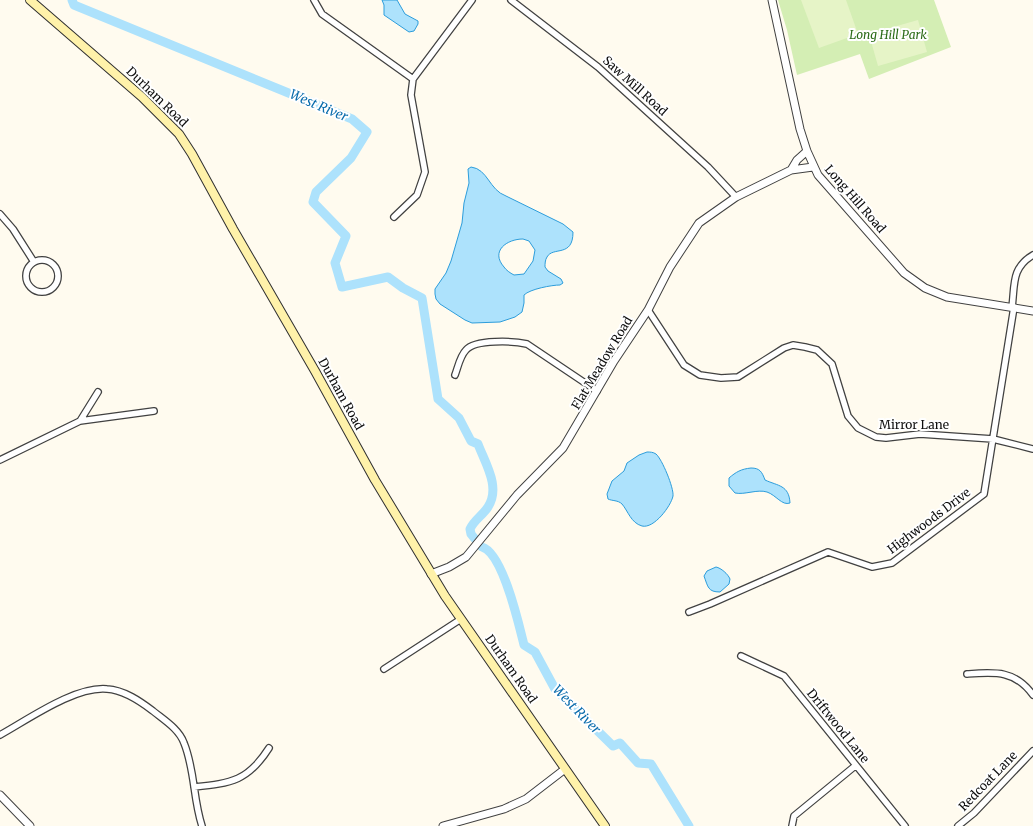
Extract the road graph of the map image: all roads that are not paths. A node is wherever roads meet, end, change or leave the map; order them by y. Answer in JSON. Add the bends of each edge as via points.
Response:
{"nodes":[{"id":1,"x":30,"y":0,"type":"edge"},
{"id":2,"x":314,"y":0,"type":"edge"},
{"id":3,"x":472,"y":0,"type":"edge"},
{"id":4,"x":511,"y":0,"type":"edge"},
{"id":5,"x":772,"y":0,"type":"edge"},
{"id":6,"x":413,"y":79,"type":"junction"},
{"id":7,"x":807,"y":152,"type":"junction"},
{"id":8,"x":813,"y":167,"type":"junction"},
{"id":9,"x":791,"y":170,"type":"junction"},
{"id":10,"x":736,"y":197,"type":"junction"},
{"id":11,"x":0,"y":214,"type":"edge"},
{"id":12,"x":394,"y":217,"type":"dead end"},
{"id":13,"x":1033,"y":255,"type":"edge"},
{"id":14,"x":34,"y":262,"type":"junction"},
{"id":15,"x":1013,"y":307,"type":"junction"},
{"id":16,"x":648,"y":310,"type":"junction"},
{"id":17,"x":1033,"y":311,"type":"edge"},
{"id":18,"x":455,"y":375,"type":"dead end"},
{"id":19,"x":597,"y":391,"type":"junction"},
{"id":20,"x":98,"y":392,"type":"dead end"},
{"id":21,"x":154,"y":411,"type":"dead end"},
{"id":22,"x":80,"y":421,"type":"junction"},
{"id":23,"x":993,"y":439,"type":"junction"},
{"id":24,"x":1033,"y":449,"type":"edge"},
{"id":25,"x":0,"y":460,"type":"edge"},
{"id":26,"x":431,"y":574,"type":"junction"},
{"id":27,"x":689,"y":612,"type":"dead end"},
{"id":28,"x":461,"y":619,"type":"junction"},
{"id":29,"x":741,"y":656,"type":"dead end"},
{"id":30,"x":384,"y":669,"type":"dead end"},
{"id":31,"x":967,"y":674,"type":"dead end"},
{"id":32,"x":1033,"y":695,"type":"edge"},
{"id":33,"x":0,"y":735,"type":"edge"},
{"id":34,"x":270,"y":748,"type":"dead end"},
{"id":35,"x":1033,"y":751,"type":"edge"},
{"id":36,"x":855,"y":766,"type":"junction"},
{"id":37,"x":565,"y":769,"type":"junction"},
{"id":38,"x":194,"y":787,"type":"junction"},
{"id":39,"x":0,"y":795,"type":"edge"},
{"id":40,"x":30,"y":826,"type":"edge"},
{"id":41,"x":202,"y":826,"type":"edge"},
{"id":42,"x":443,"y":826,"type":"edge"},
{"id":43,"x":605,"y":826,"type":"edge"},
{"id":44,"x":792,"y":826,"type":"edge"},
{"id":45,"x":905,"y":826,"type":"edge"},
{"id":46,"x":958,"y":826,"type":"edge"}],
"edges":[{"from":1,"to":26,"type":"main road","name":"Durham Road","via":[[142,97],[179,134]]},
{"from":2,"to":6,"type":"street","via":[[322,14]]},
{"from":3,"to":6,"type":"street"},
{"from":4,"to":10,"type":"street","name":"Saw Mill Road","via":[[598,67],[708,167]]},
{"from":5,"to":7,"type":"street","name":"Long Hill Road"},
{"from":6,"to":12,"type":"street","via":[[411,95],[425,172],[416,195]]},
{"from":7,"to":8,"type":"street","name":"Long Hill Road"},
{"from":7,"to":9,"type":"street","name":"Flat Meadow Road","via":[[797,160]]},
{"from":8,"to":9,"type":"street","name":"Flat Meadow Road"},
{"from":8,"to":15,"type":"street","name":"Long Hill Road","via":[[897,266],[916,283],[947,297]]},
{"from":9,"to":10,"type":"street","name":"Flat Meadow Road"},
{"from":10,"to":16,"type":"street","name":"Flat Meadow Road","via":[[699,223],[670,267]]},
{"from":11,"to":14,"type":"street"},
{"from":13,"to":15,"type":"street","name":"Highwoods Drive","via":[[1023,262],[1016,274]]},
{"from":14,"to":14,"type":"street","via":[[47,260],[56,266],[59,279],[52,290],[39,292],[28,284],[26,273]]},
{"from":15,"to":17,"type":"street","name":"Long Hill Road"},
{"from":15,"to":23,"type":"street","name":"Highwoods Drive"},
{"from":16,"to":19,"type":"street","name":"Flat Meadow Road"},
{"from":16,"to":23,"type":"street","name":"Mirror Lane","via":[[684,365],[700,376],[738,377],[784,348],[792,345],[805,347],[817,350],[832,364],[848,416],[858,428],[876,437],[920,434]]},
{"from":18,"to":19,"type":"street","via":[[463,354],[471,346],[519,342],[527,344]]},
{"from":19,"to":26,"type":"street","name":"Flat Meadow Road","via":[[563,448],[517,495],[466,557]]},
{"from":20,"to":22,"type":"street"},
{"from":21,"to":22,"type":"street"},
{"from":22,"to":25,"type":"street"},
{"from":23,"to":24,"type":"street","name":"Mirror Lane"},
{"from":23,"to":27,"type":"street","name":"Highwoods Drive","via":[[984,494],[892,563],[872,567],[828,552]]},
{"from":26,"to":28,"type":"main road","name":"Durham Road"},
{"from":28,"to":30,"type":"street"},
{"from":28,"to":37,"type":"main road","name":"Durham Road"},
{"from":29,"to":36,"type":"street","name":"Driftwood Lane","via":[[784,676]]},
{"from":31,"to":32,"type":"street","via":[[1008,675],[1019,680]]},
{"from":33,"to":38,"type":"street","via":[[66,698],[88,690],[108,689],[128,694],[172,726],[184,742],[191,764]]},
{"from":34,"to":38,"type":"street","via":[[256,767],[233,781]]},
{"from":35,"to":46,"type":"street","name":"Redcoat Lane","via":[[974,813]]},
{"from":36,"to":44,"type":"street","via":[[794,816]]},
{"from":36,"to":45,"type":"street","name":"Driftwood Lane"},
{"from":37,"to":42,"type":"street","via":[[526,799],[504,809]]},
{"from":37,"to":43,"type":"main road","name":"Durham Road"},
{"from":38,"to":41,"type":"street"},
{"from":39,"to":40,"type":"street"}]}
